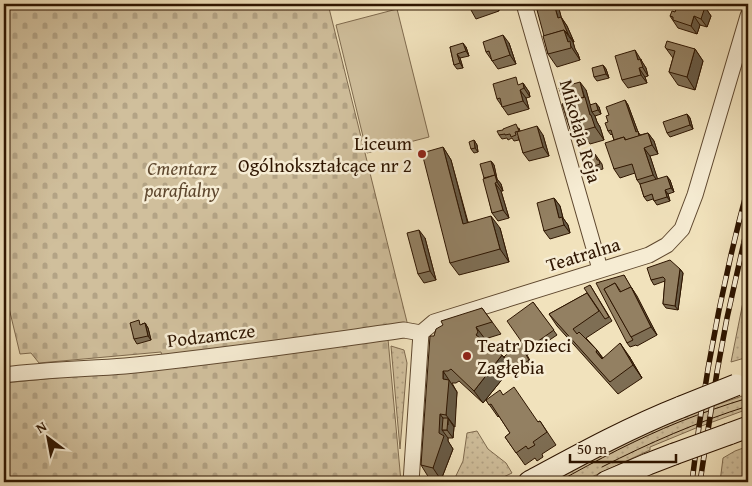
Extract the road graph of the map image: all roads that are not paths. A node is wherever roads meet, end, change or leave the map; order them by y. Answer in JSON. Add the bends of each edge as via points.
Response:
{"nodes":[{"id":1,"x":524,"y":4,"type":"edge"},
{"id":2,"x":748,"y":16,"type":"edge"},
{"id":3,"x":600,"y":269,"type":"junction"},
{"id":4,"x":421,"y":333,"type":"junction"},
{"id":5,"x":4,"y":376,"type":"edge"},
{"id":6,"x":742,"y":383,"type":"edge"},
{"id":7,"x":738,"y":431,"type":"edge"},
{"id":8,"x":412,"y":482,"type":"edge"},
{"id":9,"x":529,"y":482,"type":"edge"},
{"id":10,"x":606,"y":482,"type":"edge"}],
"edges":[{"from":1,"to":3,"type":"street","name":"Mikołaja Reja"},
{"from":2,"to":3,"type":"street","name":"Teatralna","via":[[682,229],[667,245],[650,255]]},
{"from":3,"to":4,"type":"street","name":"Teatralna","via":[[434,322]]},
{"from":4,"to":5,"type":"street","name":"Podzamcze","via":[[404,330],[220,355]]},
{"from":4,"to":8,"type":"street"},
{"from":6,"to":9,"type":"main road","bridge":true,"via":[[680,406]]},
{"from":7,"to":10,"type":"main road","bridge":true}]}
